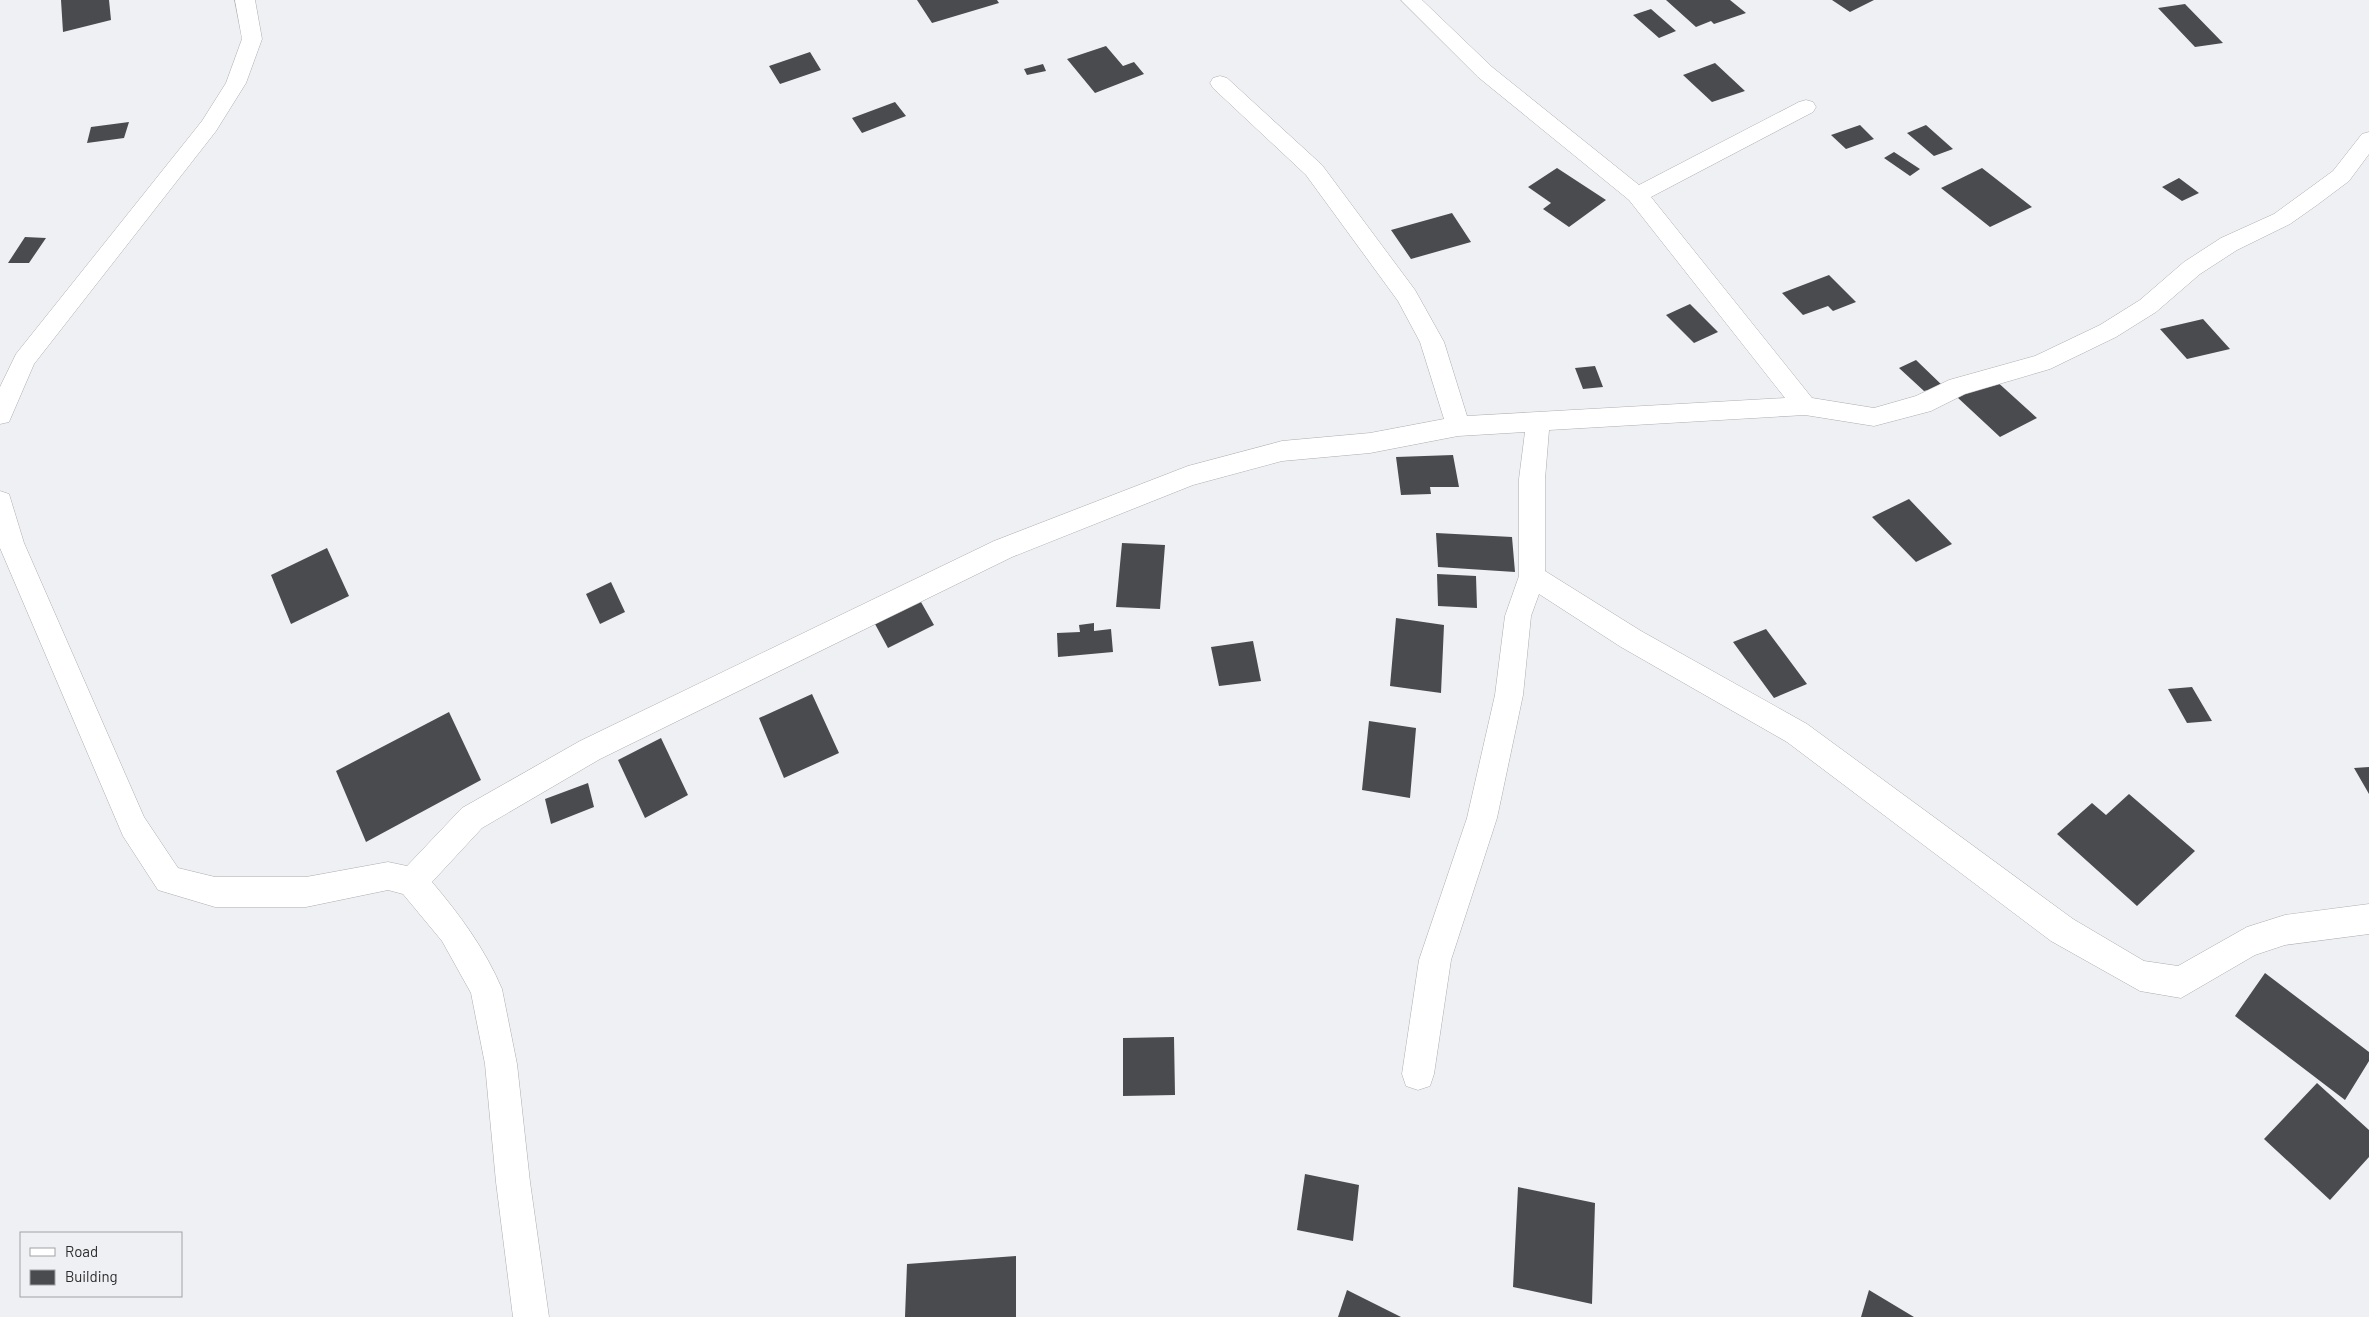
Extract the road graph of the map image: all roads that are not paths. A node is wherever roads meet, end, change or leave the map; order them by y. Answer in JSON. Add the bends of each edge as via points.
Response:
{"nodes":[{"id":1,"x":245,"y":0,"type":"edge"},
{"id":2,"x":1411,"y":0,"type":"edge"},
{"id":3,"x":1220,"y":82,"type":"dead end"},
{"id":4,"x":1806,"y":107,"type":"dead end"},
{"id":5,"x":2369,"y":139,"type":"edge"},
{"id":6,"x":1637,"y":194,"type":"junction"},
{"id":7,"x":1805,"y":406,"type":"junction"},
{"id":8,"x":0,"y":415,"type":"edge"},
{"id":9,"x":1538,"y":422,"type":"junction"},
{"id":10,"x":1458,"y":426,"type":"junction"},
{"id":11,"x":0,"y":501,"type":"edge"},
{"id":12,"x":1532,"y":576,"type":"junction"},
{"id":13,"x":412,"y":882,"type":"junction"},
{"id":14,"x":2369,"y":919,"type":"edge"},
{"id":15,"x":1418,"y":1074,"type":"dead end"},
{"id":16,"x":531,"y":1317,"type":"edge"}],
"edges":[{"from":1,"to":8,"type":"street","via":[[252,39],[236,83],[209,126],[24,360]]},
{"from":2,"to":6,"type":"street","via":[[1485,72]]},
{"from":3,"to":10,"type":"street","via":[[1314,170],[1407,296],[1432,342]]},
{"from":4,"to":6,"type":"street"},
{"from":5,"to":7,"type":"street","via":[[2341,176],[2282,219],[2230,244],[2192,268],[2148,306],[2108,331],[2042,363],[1958,387],[1922,404],[1874,417]]},
{"from":6,"to":7,"type":"street"},
{"from":7,"to":9,"type":"street"},
{"from":9,"to":10,"type":"street"},
{"from":9,"to":12,"type":"street","via":[[1532,479]]},
{"from":10,"to":13,"type":"street","via":[[1370,443],[1282,451],[1188,476],[1003,549],[590,750],[472,818]]},
{"from":11,"to":13,"type":"street","via":[[11,543],[133,826],[169,880],[215,892],[306,892],[388,876]]},
{"from":12,"to":14,"type":"street","via":[[1631,640],[1797,733],[2062,930],[2140,976],[2181,982],[2247,942],[2285,930]]},
{"from":12,"to":15,"type":"street","via":[[1518,616],[1509,695],[1482,818],[1435,960]]},
{"from":13,"to":16,"type":"street","via":[[453,930],[486,989],[501,1064]]}]}
